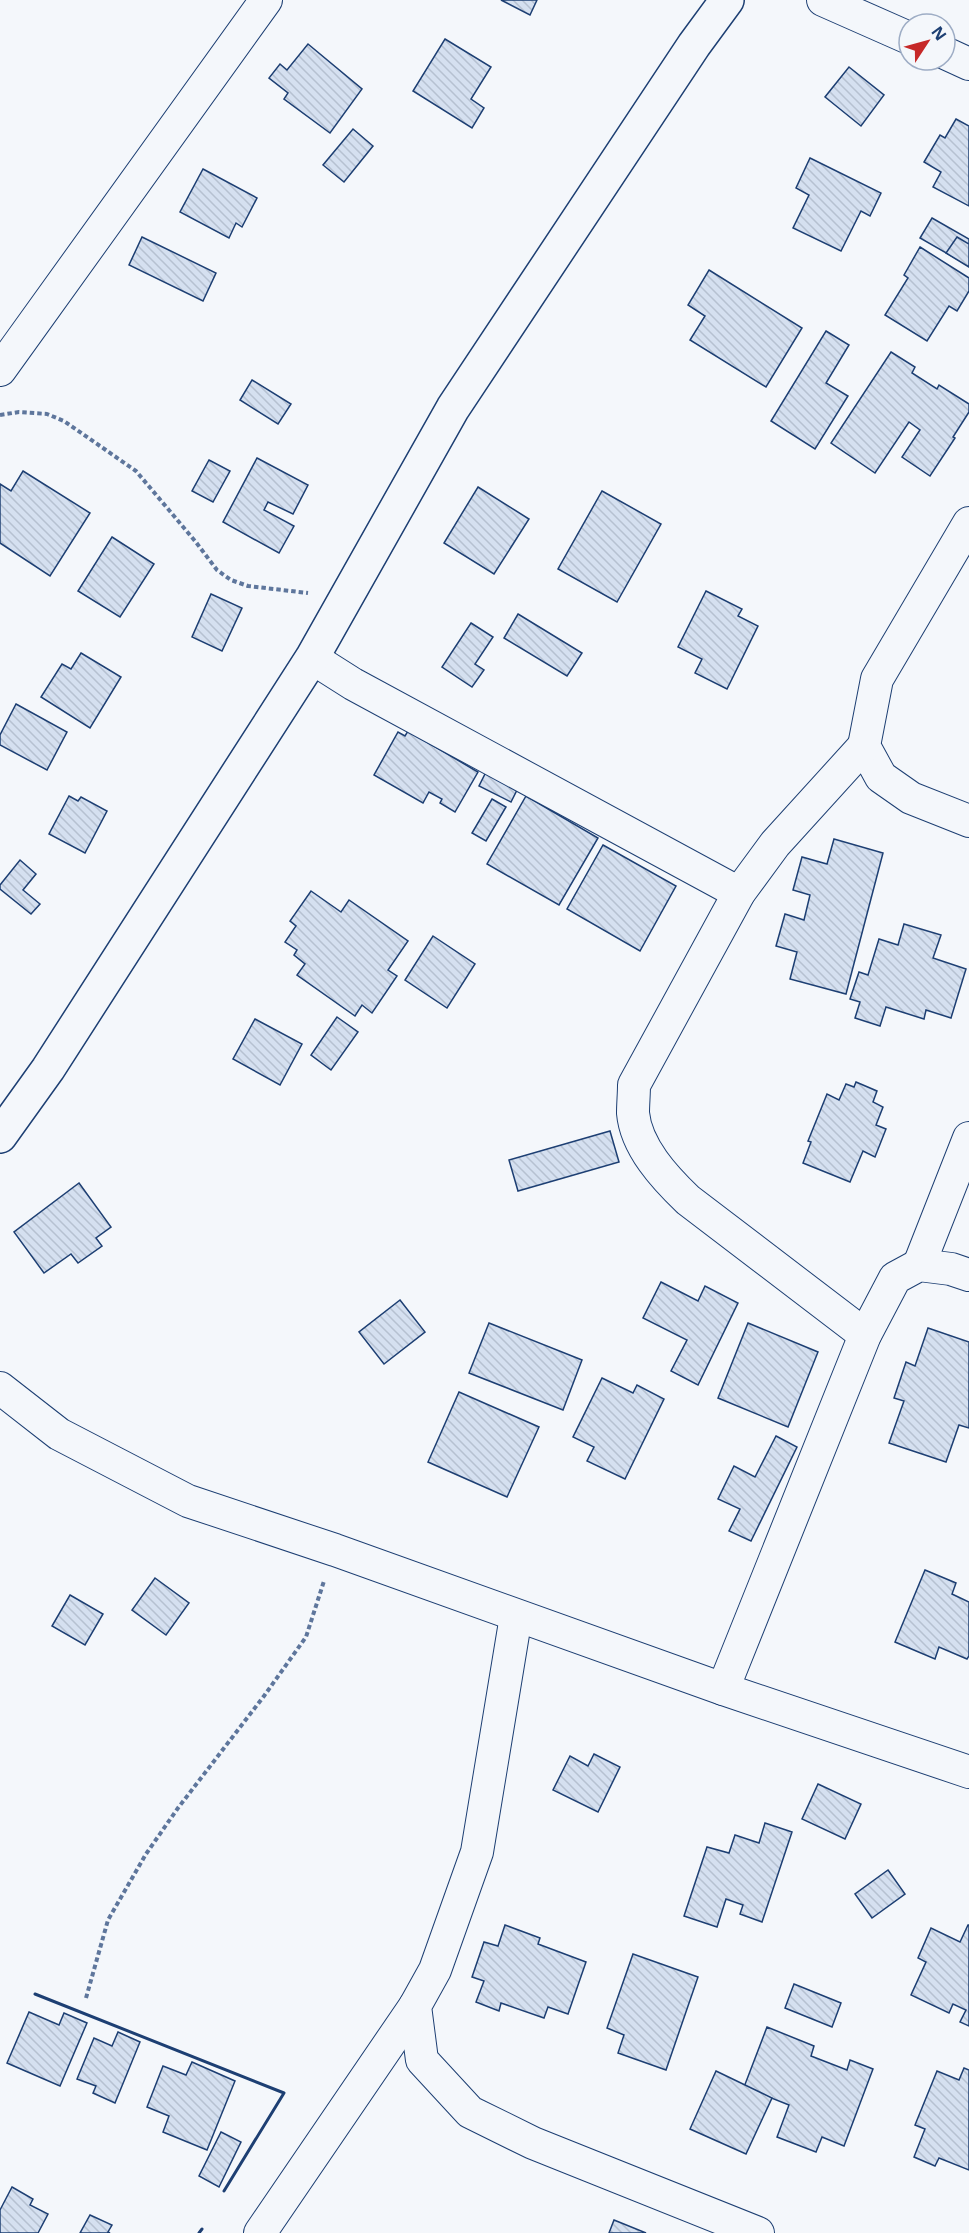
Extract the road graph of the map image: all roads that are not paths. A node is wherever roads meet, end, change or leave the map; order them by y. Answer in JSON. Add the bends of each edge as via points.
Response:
{"nodes":[{"id":1,"x":266,"y":0,"type":"edge"},
{"id":2,"x":727,"y":0,"type":"edge"},
{"id":3,"x":823,"y":0,"type":"edge"},
{"id":4,"x":897,"y":33,"type":"edge"},
{"id":5,"x":0,"y":370,"type":"edge"},
{"id":6,"x":969,"y":523,"type":"edge"},
{"id":7,"x":312,"y":658,"type":"junction"},
{"id":8,"x":864,"y":746,"type":"junction"},
{"id":9,"x":969,"y":821,"type":"edge"},
{"id":10,"x":739,"y":893,"type":"junction"},
{"id":11,"x":0,"y":1136,"type":"edge"},
{"id":12,"x":969,"y":1138,"type":"edge"},
{"id":13,"x":919,"y":1265,"type":"junction"},
{"id":14,"x":969,"y":1275,"type":"edge"},
{"id":15,"x":865,"y":1335,"type":"junction"},
{"id":16,"x":0,"y":1388,"type":"edge"},
{"id":17,"x":516,"y":1616,"type":"junction"},
{"id":18,"x":723,"y":1689,"type":"junction"},
{"id":19,"x":969,"y":1772,"type":"edge"},
{"id":20,"x":414,"y":2006,"type":"junction"},
{"id":21,"x":260,"y":2233,"type":"edge"},
{"id":22,"x":758,"y":2233,"type":"edge"}],
"edges":[{"from":1,"to":5,"type":"street"},
{"from":2,"to":7,"type":"street","via":[[453,408]]},
{"from":3,"to":4,"type":"street"},
{"from":6,"to":8,"type":"street","via":[[878,679]]},
{"from":7,"to":10,"type":"street"},
{"from":7,"to":11,"type":"street","via":[[48,1069]]},
{"from":8,"to":9,"type":"street","via":[[881,777],[911,798]]},
{"from":8,"to":10,"type":"street","via":[[775,844]]},
{"from":10,"to":15,"type":"street","via":[[634,1084],[633,1115],[640,1138],[663,1176],[688,1200]]},
{"from":12,"to":13,"type":"street"},
{"from":13,"to":14,"type":"street"},
{"from":13,"to":15,"type":"street","via":[[895,1278]]},
{"from":15,"to":18,"type":"street"},
{"from":16,"to":17,"type":"street","via":[[59,1434],[188,1501]]},
{"from":17,"to":18,"type":"street"},
{"from":17,"to":20,"type":"street","via":[[477,1852],[435,1970]]},
{"from":18,"to":19,"type":"street"},
{"from":20,"to":21,"type":"street"},
{"from":20,"to":22,"type":"street","via":[[422,2060],[470,2112],[533,2143]]}]}
